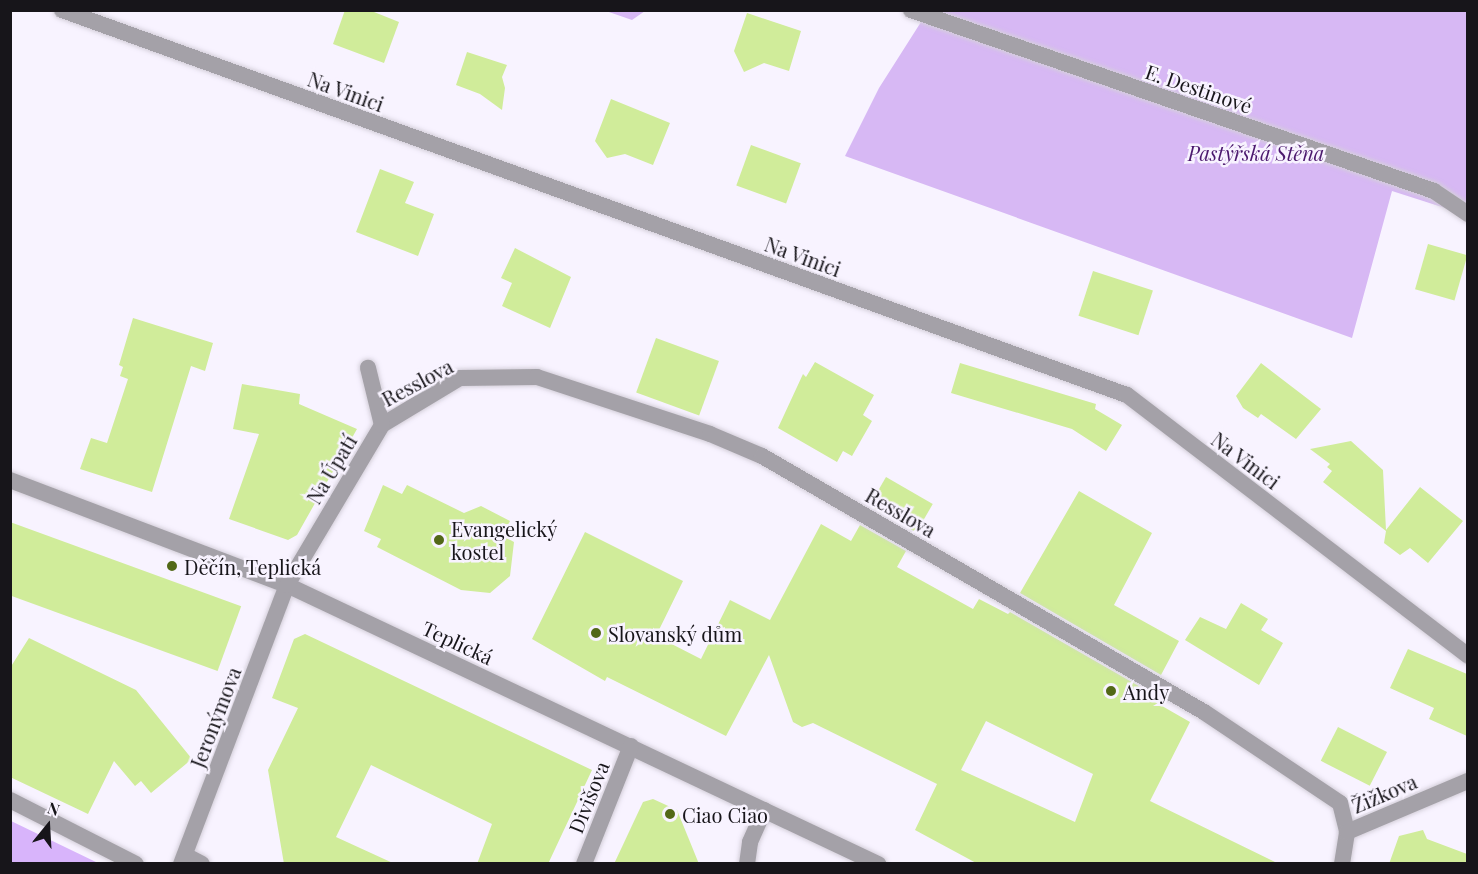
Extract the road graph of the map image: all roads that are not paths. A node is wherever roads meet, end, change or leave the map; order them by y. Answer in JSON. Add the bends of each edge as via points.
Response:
{"nodes":[{"id":1,"x":62,"y":10,"type":"edge"},
{"id":2,"x":911,"y":10,"type":"edge"},
{"id":3,"x":1467,"y":214,"type":"edge"},
{"id":4,"x":368,"y":368,"type":"dead end"},
{"id":5,"x":382,"y":424,"type":"junction"},
{"id":6,"x":10,"y":480,"type":"edge"},
{"id":7,"x":287,"y":585,"type":"junction"},
{"id":8,"x":1467,"y":656,"type":"edge"},
{"id":9,"x":631,"y":746,"type":"junction"},
{"id":10,"x":1467,"y":781,"type":"edge"},
{"id":11,"x":10,"y":800,"type":"edge"},
{"id":12,"x":764,"y":810,"type":"junction"},
{"id":13,"x":1347,"y":832,"type":"junction"},
{"id":14,"x":183,"y":859,"type":"edge"},
{"id":15,"x":136,"y":864,"type":"edge"},
{"id":16,"x":202,"y":864,"type":"edge"},
{"id":17,"x":584,"y":864,"type":"edge"},
{"id":18,"x":747,"y":864,"type":"edge"},
{"id":19,"x":878,"y":864,"type":"edge"},
{"id":20,"x":1342,"y":864,"type":"edge"}],
"edges":[{"from":1,"to":8,"type":"street","name":"Na Vinici","via":[[1127,395]]},
{"from":2,"to":3,"type":"street","name":"E. Destinové","via":[[1434,191]]},
{"from":4,"to":5,"type":"street","name":"Na Úpatí"},
{"from":5,"to":7,"type":"street","name":"Na Úpatí"},
{"from":5,"to":13,"type":"street","name":"Resslova","via":[[460,378],[537,377],[730,443],[772,462],[1204,711],[1340,803]]},
{"from":6,"to":7,"type":"street","name":"Teplická"},
{"from":7,"to":9,"type":"street","name":"Teplická"},
{"from":7,"to":14,"type":"street","name":"Jeronýmova"},
{"from":9,"to":12,"type":"street","name":"Teplická"},
{"from":9,"to":17,"type":"street","name":"Divišova"},
{"from":10,"to":13,"type":"street","name":"Žižkova"},
{"from":11,"to":15,"type":"street"},
{"from":12,"to":18,"type":"street","via":[[750,842]]},
{"from":12,"to":19,"type":"street","name":"Teplická"},
{"from":13,"to":20,"type":"street","name":"Žižkova"},
{"from":14,"to":16,"type":"street"}]}
